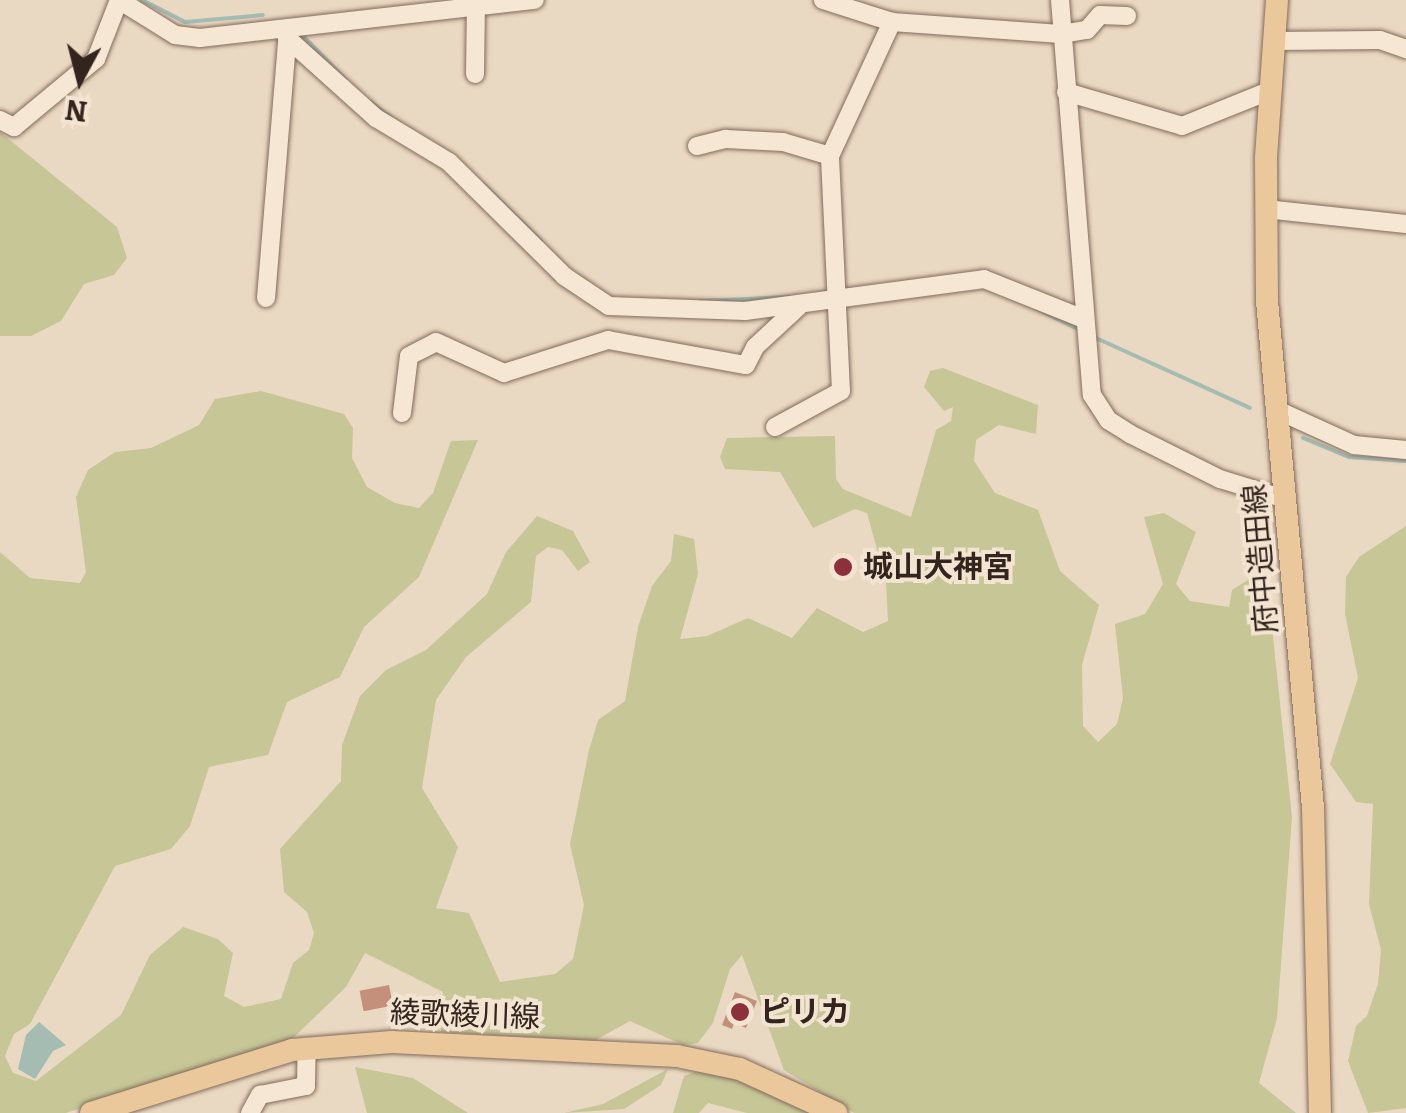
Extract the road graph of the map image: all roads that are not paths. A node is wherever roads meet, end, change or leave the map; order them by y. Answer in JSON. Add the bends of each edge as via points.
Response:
{"nodes":[{"id":1,"x":535,"y":0,"type":"edge"},
{"id":2,"x":823,"y":0,"type":"edge"},
{"id":3,"x":1060,"y":0,"type":"edge"},
{"id":4,"x":1278,"y":0,"type":"edge"},
{"id":5,"x":449,"y":3,"type":"edge"},
{"id":6,"x":476,"y":4,"type":"junction"},
{"id":7,"x":1127,"y":16,"type":"dead end"},
{"id":8,"x":892,"y":22,"type":"junction"},
{"id":9,"x":287,"y":33,"type":"junction"},
{"id":10,"x":1060,"y":34,"type":"junction"},
{"id":11,"x":1273,"y":41,"type":"junction"},
{"id":12,"x":1406,"y":49,"type":"edge"},
{"id":13,"x":475,"y":74,"type":"dead end"},
{"id":14,"x":1269,"y":91,"type":"junction"},
{"id":15,"x":1066,"y":92,"type":"junction"},
{"id":16,"x":0,"y":120,"type":"edge"},
{"id":17,"x":697,"y":146,"type":"dead end"},
{"id":18,"x":830,"y":156,"type":"junction"},
{"id":19,"x":1265,"y":209,"type":"junction"},
{"id":20,"x":1406,"y":224,"type":"edge"},
{"id":21,"x":266,"y":298,"type":"dead end"},
{"id":22,"x":834,"y":302,"type":"junction"},
{"id":23,"x":609,"y":306,"type":"junction"},
{"id":24,"x":798,"y":307,"type":"junction"},
{"id":25,"x":1084,"y":319,"type":"junction"},
{"id":26,"x":608,"y":340,"type":"junction"},
{"id":27,"x":1277,"y":410,"type":"junction"},
{"id":28,"x":402,"y":413,"type":"dead end"},
{"id":29,"x":775,"y":428,"type":"dead end"},
{"id":30,"x":1406,"y":450,"type":"edge"},
{"id":31,"x":1285,"y":498,"type":"junction"},
{"id":32,"x":306,"y":1047,"type":"junction"},
{"id":33,"x":91,"y":1113,"type":"edge"},
{"id":34,"x":250,"y":1113,"type":"edge"},
{"id":35,"x":836,"y":1113,"type":"edge"},
{"id":36,"x":1320,"y":1113,"type":"edge"}],
"edges":[{"from":1,"to":6,"type":"street"},
{"from":2,"to":8,"type":"street"},
{"from":3,"to":10,"type":"street"},
{"from":4,"to":11,"type":"main road","name":"府中造田線"},
{"from":5,"to":6,"type":"street"},
{"from":5,"to":9,"type":"street"},
{"from":6,"to":13,"type":"street"},
{"from":7,"to":10,"type":"street","via":[[1100,15],[1087,30]]},
{"from":8,"to":10,"type":"street"},
{"from":8,"to":18,"type":"street"},
{"from":9,"to":16,"type":"street","via":[[175,35],[119,0],[96,59],[14,127]]},
{"from":9,"to":21,"type":"street"},
{"from":9,"to":23,"type":"street","via":[[376,118],[448,162],[564,276]]},
{"from":10,"to":15,"type":"street"},
{"from":11,"to":12,"type":"street","via":[[1380,40]]},
{"from":11,"to":14,"type":"main road","name":"府中造田線"},
{"from":14,"to":15,"type":"street","via":[[1182,126]]},
{"from":14,"to":19,"type":"main road","name":"府中造田線"},
{"from":15,"to":25,"type":"street"},
{"from":17,"to":18,"type":"street","via":[[726,139],[783,142]]},
{"from":18,"to":22,"type":"street"},
{"from":19,"to":20,"type":"street"},
{"from":19,"to":27,"type":"main road","name":"府中造田線"},
{"from":22,"to":24,"type":"street"},
{"from":22,"to":25,"type":"street","via":[[994,280]]},
{"from":22,"to":29,"type":"street","via":[[841,391]]},
{"from":23,"to":24,"type":"street"},
{"from":23,"to":26,"type":"street"},
{"from":24,"to":26,"type":"street","via":[[746,365]]},
{"from":25,"to":31,"type":"street","via":[[1089,387],[1108,420],[1220,478]]},
{"from":26,"to":28,"type":"street","via":[[504,374],[436,342],[408,356]]},
{"from":27,"to":30,"type":"street","via":[[1354,445]]},
{"from":27,"to":31,"type":"main road","name":"府中造田線"},
{"from":31,"to":36,"type":"main road","name":"府中造田線","via":[[1313,807]]},
{"from":32,"to":33,"type":"main road","name":"綾歌綾川線"},
{"from":32,"to":34,"type":"street","via":[[306,1086],[260,1095]]},
{"from":32,"to":35,"type":"main road","name":"綾歌綾川線","via":[[392,1042],[678,1056],[740,1069]]}]}
